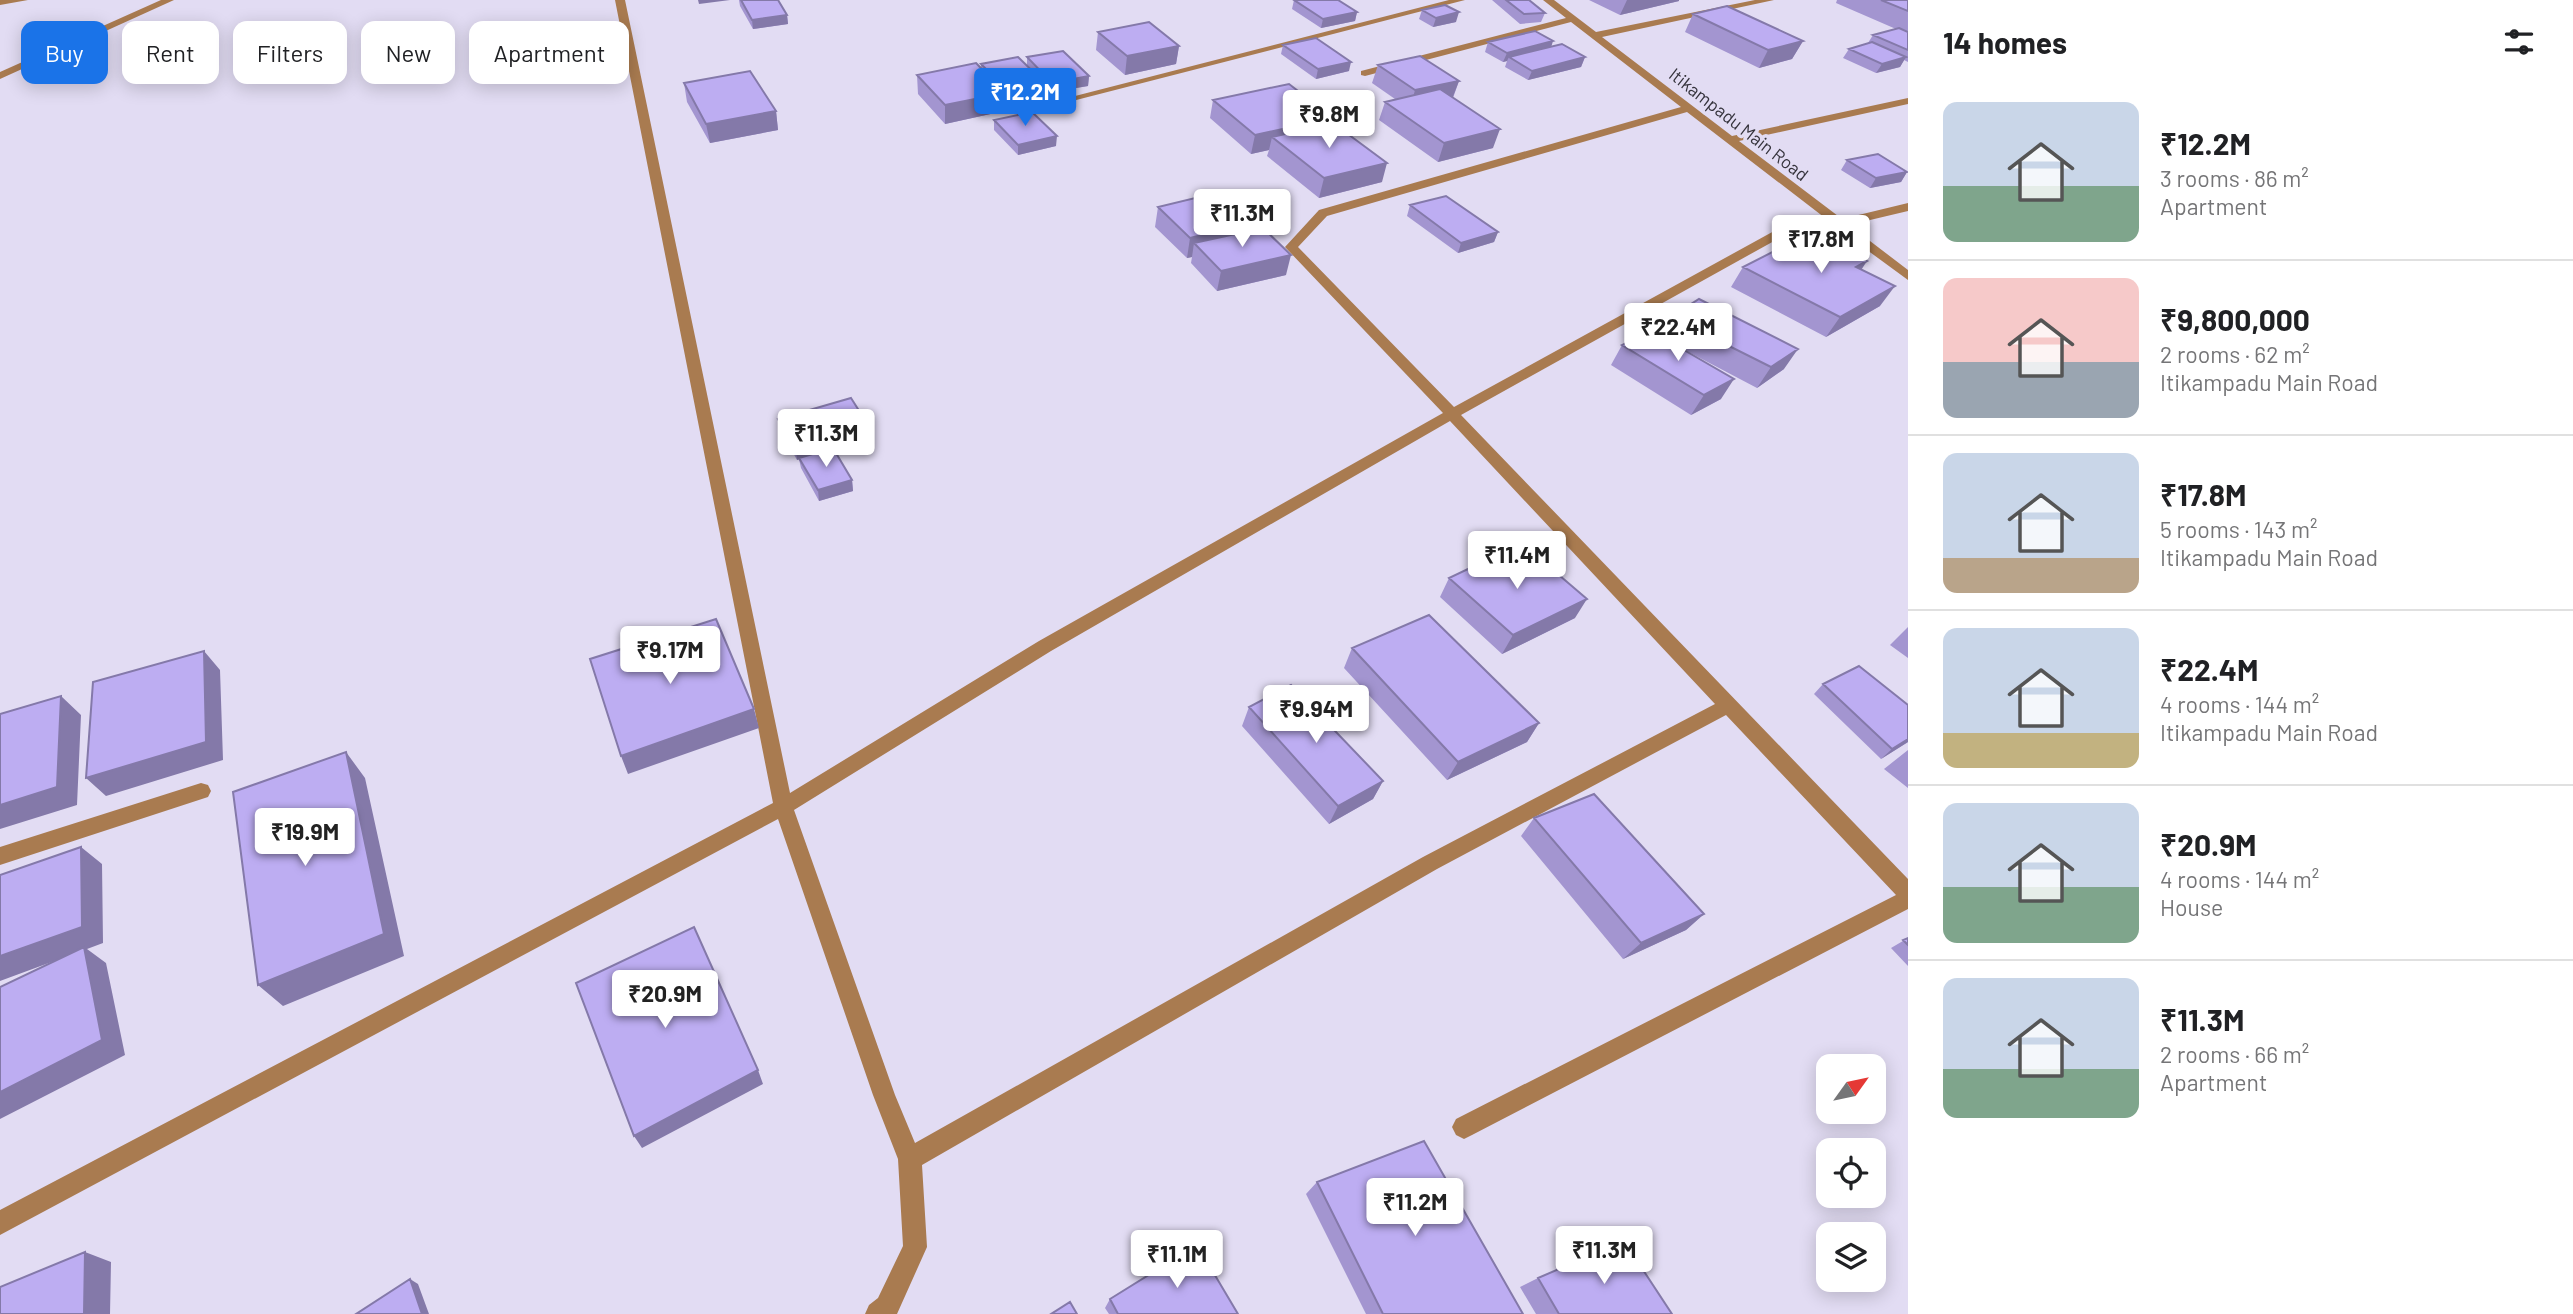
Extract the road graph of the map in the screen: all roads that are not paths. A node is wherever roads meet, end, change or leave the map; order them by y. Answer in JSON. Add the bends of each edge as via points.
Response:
{"nodes":[{"id":1,"x":23,"y":0,"type":"edge"},
{"id":2,"x":169,"y":0,"type":"edge"},
{"id":3,"x":620,"y":0,"type":"edge"},
{"id":4,"x":1460,"y":0,"type":"edge"},
{"id":5,"x":1548,"y":0,"type":"edge"},
{"id":6,"x":1769,"y":0,"type":"edge"},
{"id":7,"x":0,"y":2,"type":"edge"},
{"id":8,"x":1573,"y":19,"type":"junction"},
{"id":9,"x":1595,"y":35,"type":"junction"},
{"id":10,"x":1365,"y":73,"type":"dead end"},
{"id":11,"x":0,"y":76,"type":"edge"},
{"id":12,"x":1908,"y":101,"type":"edge"},
{"id":13,"x":1045,"y":105,"type":"edge"},
{"id":14,"x":1690,"y":108,"type":"junction"},
{"id":15,"x":1733,"y":139,"type":"junction"},
{"id":16,"x":1908,"y":207,"type":"edge"},
{"id":17,"x":1838,"y":224,"type":"junction"},
{"id":18,"x":1908,"y":276,"type":"edge"},
{"id":19,"x":1454,"y":413,"type":"junction"},
{"id":20,"x":1727,"y":706,"type":"junction"},
{"id":21,"x":201,"y":791,"type":"dead end"},
{"id":22,"x":783,"y":807,"type":"junction"},
{"id":23,"x":0,"y":856,"type":"edge"},
{"id":24,"x":1908,"y":893,"type":"edge"},
{"id":25,"x":1908,"y":899,"type":"edge"},
{"id":26,"x":1464,"y":1128,"type":"dead end"},
{"id":27,"x":910,"y":1159,"type":"junction"},
{"id":28,"x":0,"y":1223,"type":"edge"},
{"id":29,"x":878,"y":1314,"type":"edge"}],
"edges":[{"from":1,"to":7,"type":"street"},
{"from":2,"to":11,"type":"street"},
{"from":3,"to":22,"type":"street"},
{"from":4,"to":13,"type":"street"},
{"from":5,"to":8,"type":"street","name":"Itikampadu Main Road"},
{"from":6,"to":9,"type":"street"},
{"from":8,"to":9,"type":"street","name":"Itikampadu Main Road"},
{"from":8,"to":10,"type":"street"},
{"from":9,"to":14,"type":"street","name":"Itikampadu Main Road"},
{"from":12,"to":15,"type":"street"},
{"from":14,"to":15,"type":"street","name":"Itikampadu Main Road"},
{"from":14,"to":19,"type":"street","via":[[1323,213],[1291,247]]},
{"from":15,"to":17,"type":"street","name":"Itikampadu Main Road"},
{"from":16,"to":17,"type":"street"},
{"from":17,"to":18,"type":"street","name":"Itikampadu Main Road"},
{"from":17,"to":19,"type":"street","via":[[1789,228]]},
{"from":19,"to":20,"type":"street"},
{"from":19,"to":22,"type":"street","via":[[1045,646]]},
{"from":20,"to":24,"type":"street"},
{"from":20,"to":27,"type":"street","via":[[1430,863]]},
{"from":21,"to":23,"type":"street"},
{"from":22,"to":27,"type":"street"},
{"from":22,"to":28,"type":"street"},
{"from":25,"to":26,"type":"street"},
{"from":27,"to":29,"type":"street","via":[[915,1247],[887,1307]]}]}
